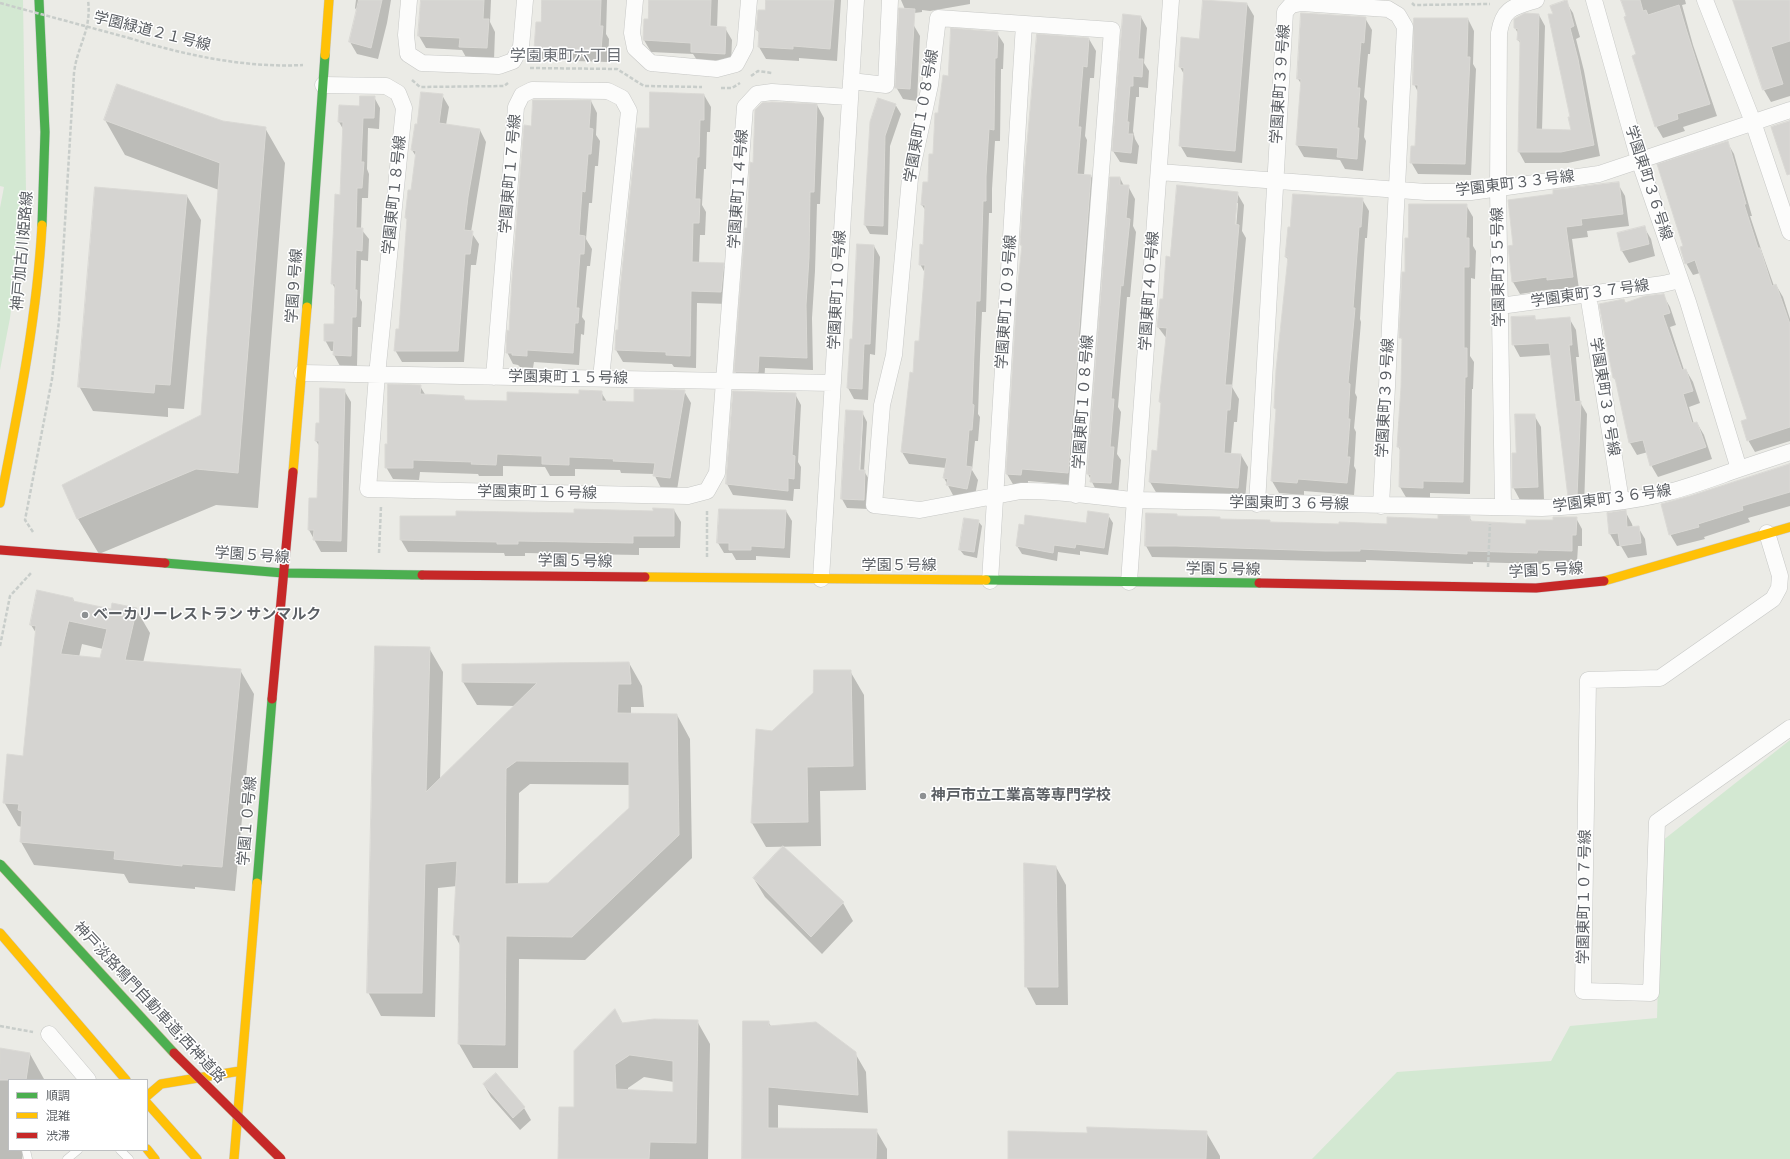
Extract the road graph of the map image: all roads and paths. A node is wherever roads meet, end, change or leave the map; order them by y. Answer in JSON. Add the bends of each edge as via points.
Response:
{"nodes":[{"id":1,"x":39,"y":0,"type":"edge"},
{"id":2,"x":329,"y":0,"type":"edge"},
{"id":3,"x":409,"y":0,"type":"edge"},
{"id":4,"x":525,"y":0,"type":"edge"},
{"id":5,"x":634,"y":0,"type":"edge"},
{"id":6,"x":749,"y":0,"type":"edge"},
{"id":7,"x":856,"y":0,"type":"edge"},
{"id":8,"x":890,"y":0,"type":"edge"},
{"id":9,"x":1171,"y":0,"type":"edge"},
{"id":10,"x":1409,"y":0,"type":"edge"},
{"id":11,"x":1494,"y":0,"type":"edge"},
{"id":12,"x":1536,"y":0,"type":"edge"},
{"id":13,"x":1594,"y":0,"type":"edge"},
{"id":14,"x":1704,"y":0,"type":"edge"},
{"id":15,"x":0,"y":3,"type":"edge"},
{"id":16,"x":1024,"y":24,"type":"junction"},
{"id":17,"x":325,"y":64,"type":"junction"},
{"id":18,"x":850,"y":81,"type":"junction"},
{"id":19,"x":323,"y":85,"type":"junction"},
{"id":20,"x":849,"y":97,"type":"junction"},
{"id":21,"x":1790,"y":110,"type":"edge"},
{"id":22,"x":1753,"y":122,"type":"junction"},
{"id":23,"x":1639,"y":160,"type":"junction"},
{"id":24,"x":1159,"y":172,"type":"junction"},
{"id":25,"x":1275,"y":181,"type":"junction"},
{"id":26,"x":1498,"y":189,"type":"junction"},
{"id":27,"x":1396,"y":190,"type":"junction"},
{"id":28,"x":1790,"y":232,"type":"edge"},
{"id":29,"x":1680,"y":280,"type":"junction"},
{"id":30,"x":1588,"y":294,"type":"junction"},
{"id":31,"x":1500,"y":306,"type":"junction"},
{"id":32,"x":302,"y":373,"type":"junction"},
{"id":33,"x":377,"y":375,"type":"junction"},
{"id":34,"x":494,"y":377,"type":"junction"},
{"id":35,"x":601,"y":378,"type":"junction"},
{"id":36,"x":725,"y":381,"type":"junction"},
{"id":37,"x":833,"y":383,"type":"junction"},
{"id":38,"x":1790,"y":452,"type":"edge"},
{"id":39,"x":1739,"y":469,"type":"junction"},
{"id":40,"x":381,"y":489,"type":"junction"},
{"id":41,"x":707,"y":491,"type":"junction"},
{"id":42,"x":1076,"y":495,"type":"junction"},
{"id":43,"x":995,"y":496,"type":"junction"},
{"id":44,"x":1134,"y":500,"type":"junction"},
{"id":45,"x":1621,"y":501,"type":"junction"},
{"id":46,"x":0,"y":503,"type":"edge"},
{"id":47,"x":1257,"y":504,"type":"junction"},
{"id":48,"x":1382,"y":506,"type":"junction"},
{"id":49,"x":1497,"y":507,"type":"junction"},
{"id":50,"x":1790,"y":527,"type":"edge"},
{"id":51,"x":1767,"y":534,"type":"junction"},
{"id":52,"x":0,"y":550,"type":"edge"},
{"id":53,"x":33,"y":572,"type":"dead end"},
{"id":54,"x":283,"y":573,"type":"junction"},
{"id":55,"x":378,"y":574,"type":"junction"},
{"id":56,"x":707,"y":578,"type":"junction"},
{"id":57,"x":821,"y":579,"type":"junction"},
{"id":58,"x":990,"y":581,"type":"junction"},
{"id":59,"x":1128,"y":582,"type":"junction"},
{"id":60,"x":1488,"y":587,"type":"junction"},
{"id":61,"x":0,"y":646,"type":"edge"},
{"id":62,"x":1790,"y":728,"type":"edge"},
{"id":63,"x":0,"y":864,"type":"edge"},
{"id":64,"x":0,"y":933,"type":"edge"},
{"id":65,"x":0,"y":1026,"type":"edge"},
{"id":66,"x":49,"y":1034,"type":"joint"},
{"id":67,"x":240,"y":1071,"type":"junction"},
{"id":68,"x":87,"y":1079,"type":"edge"},
{"id":69,"x":125,"y":1079,"type":"edge"},
{"id":70,"x":148,"y":1095,"type":"edge"},
{"id":71,"x":148,"y":1104,"type":"edge"},
{"id":72,"x":148,"y":1150,"type":"edge"},
{"id":73,"x":77,"y":1151,"type":"edge"},
{"id":74,"x":121,"y":1151,"type":"edge"},
{"id":75,"x":67,"y":1159,"type":"edge"},
{"id":76,"x":129,"y":1159,"type":"edge"},
{"id":77,"x":156,"y":1159,"type":"edge"},
{"id":78,"x":197,"y":1159,"type":"edge"},
{"id":79,"x":234,"y":1159,"type":"edge"},
{"id":80,"x":281,"y":1159,"type":"edge"}],
"edges":[{"from":1,"to":46,"type":"main road","name":"神戸加古川姫路線","via":[[44,87],[39,262],[28,350]]},
{"from":2,"to":17,"type":"main road","name":"学園９号線"},
{"from":3,"to":4,"type":"street","via":[[406,35],[408,54],[422,63],[499,66],[513,62],[521,47]]},
{"from":5,"to":6,"type":"street","via":[[632,33],[635,48],[651,63],[718,69],[736,64],[745,47]]},
{"from":7,"to":18,"type":"street","name":"学園東町１０号線"},
{"from":8,"to":18,"type":"street","via":[[886,85]]},
{"from":9,"to":24,"type":"street","name":"学園東町４０号線"},
{"from":10,"to":11,"type":"path","via":[[1414,5],[1489,5]]},
{"from":12,"to":26,"type":"street","name":"学園東町３５号線","via":[[1510,9],[1501,19]]},
{"from":13,"to":23,"type":"street","name":"学園東町３６号線"},
{"from":14,"to":22,"type":"street"},
{"from":15,"to":17,"type":"path","name":"学園緑道２１号線","bridge":true,"via":[[166,49],[209,58],[273,66]]},
{"from":16,"to":42,"type":"street","name":"学園東町１０８号線","via":[[1112,30]]},
{"from":16,"to":43,"type":"street","name":"学園東町１０９号線"},
{"from":16,"to":43,"type":"street","name":"学園東町１０８号線","via":[[938,18],[930,85],[910,178],[894,355],[882,406],[874,505],[920,510]]},
{"from":17,"to":19,"type":"main road","name":"学園９号線"},
{"from":18,"to":20,"type":"street","name":"学園東町１０号線"},
{"from":19,"to":32,"type":"main road","name":"学園９号線"},
{"from":19,"to":33,"type":"street","name":"学園東町１８号線","via":[[386,86],[398,93],[404,108]]},
{"from":20,"to":36,"type":"street","name":"学園東町１４号線","via":[[772,92],[757,94],[745,107]]},
{"from":20,"to":37,"type":"street","name":"学園東町１０号線"},
{"from":21,"to":22,"type":"street","name":"学園東町３３号線"},
{"from":22,"to":23,"type":"street","name":"学園東町３３号線"},
{"from":22,"to":28,"type":"street"},
{"from":23,"to":26,"type":"street","name":"学園東町３３号線","via":[[1599,174]]},
{"from":23,"to":29,"type":"street","name":"学園東町３６号線"},
{"from":24,"to":25,"type":"street","name":"学園東町３３号線"},
{"from":24,"to":44,"type":"street","name":"学園東町４０号線"},
{"from":25,"to":27,"type":"street","name":"学園東町３３号線"},
{"from":25,"to":27,"type":"street","name":"学園東町３９号線","via":[[1285,12],[1291,5],[1302,3],[1388,9],[1398,15],[1405,27]]},
{"from":25,"to":47,"type":"street","name":"学園東町３９号線"},
{"from":26,"to":27,"type":"street","name":"学園東町３３号線","via":[[1471,192]]},
{"from":26,"to":31,"type":"street","name":"学園東町３５号線"},
{"from":27,"to":48,"type":"street","name":"学園東町３９号線"},
{"from":29,"to":30,"type":"street","name":"学園東町３７号線"},
{"from":29,"to":39,"type":"street","name":"学園東町３６号線"},
{"from":30,"to":31,"type":"street","name":"学園東町３７号線"},
{"from":30,"to":45,"type":"street","name":"学園東町３８号線"},
{"from":31,"to":49,"type":"street","name":"学園東町３５号線"},
{"from":32,"to":33,"type":"street","name":"学園東町１５号線"},
{"from":32,"to":54,"type":"main road","name":"学園９号線"},
{"from":33,"to":34,"type":"street","name":"学園東町１５号線"},
{"from":33,"to":40,"type":"street","name":"学園東町１６号線","via":[[368,489]]},
{"from":34,"to":35,"type":"street","name":"学園東町１５号線"},
{"from":34,"to":35,"type":"street","name":"学園東町１７号線","via":[[516,107],[522,95],[532,90],[608,90],[622,98],[629,111]]},
{"from":35,"to":36,"type":"street","name":"学園東町１５号線"},
{"from":36,"to":37,"type":"street","name":"学園東町１５号線"},
{"from":36,"to":41,"type":"street","via":[[718,472]]},
{"from":37,"to":57,"type":"street","name":"学園東町１０号線"},
{"from":38,"to":39,"type":"street"},
{"from":39,"to":45,"type":"street","name":"学園東町３６号線","via":[[1671,492]]},
{"from":40,"to":41,"type":"street","name":"学園東町１６号線","via":[[688,496]]},
{"from":40,"to":55,"type":"path"},
{"from":41,"to":56,"type":"path"},
{"from":42,"to":43,"type":"street","name":"学園東町１０８号線","via":[[1021,491]]},
{"from":42,"to":44,"type":"street","name":"学園東町１０８号線"},
{"from":43,"to":58,"type":"street","name":"学園東町１０９号線"},
{"from":44,"to":47,"type":"street","name":"学園東町３６号線"},
{"from":44,"to":59,"type":"street","name":"学園東町４０号線"},
{"from":45,"to":49,"type":"street","name":"学園東町３６号線","via":[[1579,506]]},
{"from":47,"to":48,"type":"street","name":"学園東町３６号線"},
{"from":48,"to":49,"type":"street","name":"学園東町３６号線"},
{"from":49,"to":60,"type":"path"},
{"from":50,"to":51,"type":"main road","name":"学園５号線"},
{"from":51,"to":60,"type":"main road","name":"学園５号線","via":[[1608,581],[1536,588]]},
{"from":51,"to":62,"type":"street","name":"学園東町１０７号線","via":[[1780,576],[1779,588],[1773,599],[1660,678],[1588,680],[1583,992],[1651,993],[1657,822]]},
{"from":52,"to":54,"type":"main road","name":"学園５号線"},
{"from":53,"to":61,"type":"path","via":[[10,596]]},
{"from":54,"to":55,"type":"main road","name":"学園５号線"},
{"from":54,"to":67,"type":"main road","name":"学園１０号線"},
{"from":55,"to":56,"type":"main road","name":"学園５号線"},
{"from":56,"to":57,"type":"main road","name":"学園５号線"},
{"from":57,"to":58,"type":"main road","name":"学園５号線"},
{"from":58,"to":59,"type":"main road","name":"学園５号線"},
{"from":59,"to":60,"type":"main road","name":"学園５号線"},
{"from":63,"to":80,"type":"main road","name":"神戸淡路鳴門自動車道;西神道路","bridge":true,"via":[[168,1047]]},
{"from":64,"to":69,"type":"main road"},
{"from":65,"to":66,"type":"path"},
{"from":66,"to":68,"type":"street"},
{"from":67,"to":70,"type":"main road","via":[[161,1084]]},
{"from":67,"to":79,"type":"main road","name":"学園１０号線"},
{"from":71,"to":78,"type":"main road"},
{"from":72,"to":77,"type":"main road"},
{"from":73,"to":75,"type":"lane"},
{"from":74,"to":76,"type":"lane"}]}
